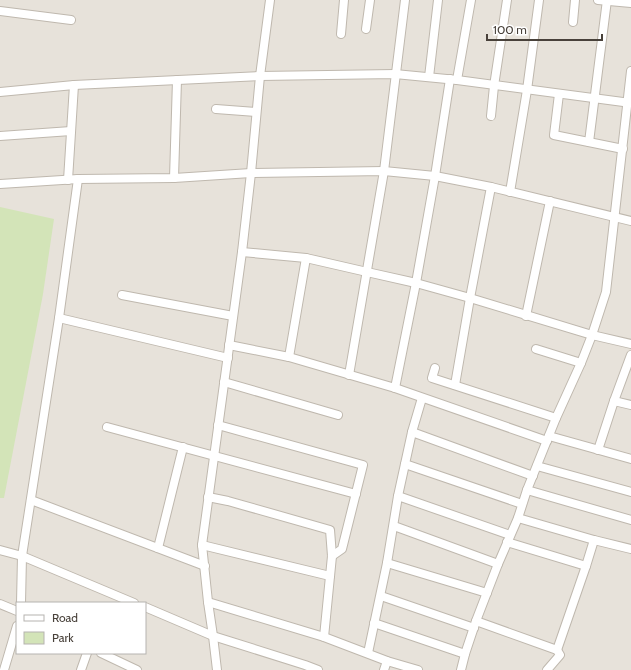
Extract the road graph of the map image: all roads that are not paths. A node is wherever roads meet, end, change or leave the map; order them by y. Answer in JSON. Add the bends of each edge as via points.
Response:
{"nodes":[{"id":1,"x":270,"y":0,"type":"edge"},
{"id":2,"x":344,"y":0,"type":"edge"},
{"id":3,"x":370,"y":0,"type":"edge"},
{"id":4,"x":405,"y":0,"type":"edge"},
{"id":5,"x":438,"y":0,"type":"edge"},
{"id":6,"x":471,"y":0,"type":"edge"},
{"id":7,"x":506,"y":0,"type":"edge"},
{"id":8,"x":539,"y":0,"type":"edge"},
{"id":9,"x":575,"y":0,"type":"edge"},
{"id":10,"x":598,"y":0,"type":"edge"},
{"id":11,"x":607,"y":0,"type":"edge"},
{"id":12,"x":631,"y":3,"type":"edge"},
{"id":13,"x":0,"y":11,"type":"edge"},
{"id":14,"x":71,"y":20,"type":"dead end"},
{"id":15,"x":573,"y":22,"type":"dead end"},
{"id":16,"x":366,"y":29,"type":"dead end"},
{"id":17,"x":341,"y":34,"type":"dead end"},
{"id":18,"x":631,"y":71,"type":"edge"},
{"id":19,"x":395,"y":74,"type":"junction"},
{"id":20,"x":260,"y":76,"type":"junction"},
{"id":21,"x":429,"y":77,"type":"junction"},
{"id":22,"x":177,"y":80,"type":"junction"},
{"id":23,"x":454,"y":80,"type":"junction"},
{"id":24,"x":74,"y":85,"type":"junction"},
{"id":25,"x":494,"y":86,"type":"junction"},
{"id":26,"x":527,"y":90,"type":"junction"},
{"id":27,"x":0,"y":92,"type":"edge"},
{"id":28,"x":559,"y":94,"type":"junction"},
{"id":29,"x":595,"y":98,"type":"junction"},
{"id":30,"x":629,"y":103,"type":"edge"},
{"id":31,"x":216,"y":109,"type":"dead end"},
{"id":32,"x":256,"y":112,"type":"junction"},
{"id":33,"x":491,"y":116,"type":"dead end"},
{"id":34,"x":71,"y":131,"type":"junction"},
{"id":35,"x":0,"y":136,"type":"edge"},
{"id":36,"x":589,"y":142,"type":"junction"},
{"id":37,"x":623,"y":148,"type":"junction"},
{"id":38,"x":384,"y":171,"type":"junction"},
{"id":39,"x":251,"y":173,"type":"junction"},
{"id":40,"x":435,"y":176,"type":"junction"},
{"id":41,"x":174,"y":178,"type":"junction"},
{"id":42,"x":78,"y":179,"type":"junction"},
{"id":43,"x":68,"y":180,"type":"junction"},
{"id":44,"x":0,"y":184,"type":"edge"},
{"id":45,"x":491,"y":187,"type":"junction"},
{"id":46,"x":510,"y":192,"type":"junction"},
{"id":47,"x":550,"y":201,"type":"junction"},
{"id":48,"x":615,"y":218,"type":"junction"},
{"id":49,"x":631,"y":221,"type":"edge"},
{"id":50,"x":242,"y":252,"type":"junction"},
{"id":51,"x":306,"y":258,"type":"junction"},
{"id":52,"x":367,"y":272,"type":"junction"},
{"id":53,"x":416,"y":283,"type":"junction"},
{"id":54,"x":122,"y":295,"type":"dead end"},
{"id":55,"x":470,"y":298,"type":"junction"},
{"id":56,"x":233,"y":316,"type":"junction"},
{"id":57,"x":526,"y":316,"type":"junction"},
{"id":58,"x":59,"y":318,"type":"junction"},
{"id":59,"x":592,"y":335,"type":"junction"},
{"id":60,"x":631,"y":344,"type":"edge"},
{"id":61,"x":229,"y":345,"type":"junction"},
{"id":62,"x":536,"y":349,"type":"dead end"},
{"id":63,"x":631,"y":355,"type":"edge"},
{"id":64,"x":289,"y":357,"type":"junction"},
{"id":65,"x":228,"y":358,"type":"junction"},
{"id":66,"x":581,"y":363,"type":"junction"},
{"id":67,"x":435,"y":368,"type":"dead end"},
{"id":68,"x":349,"y":375,"type":"junction"},
{"id":69,"x":224,"y":382,"type":"junction"},
{"id":70,"x":455,"y":385,"type":"junction"},
{"id":71,"x":395,"y":388,"type":"junction"},
{"id":72,"x":422,"y":398,"type":"junction"},
{"id":73,"x":614,"y":401,"type":"junction"},
{"id":74,"x":631,"y":405,"type":"edge"},
{"id":75,"x":338,"y":415,"type":"dead end"},
{"id":76,"x":556,"y":418,"type":"junction"},
{"id":77,"x":218,"y":425,"type":"junction"},
{"id":78,"x":107,"y":427,"type":"dead end"},
{"id":79,"x":412,"y":432,"type":"junction"},
{"id":80,"x":548,"y":439,"type":"junction"},
{"id":81,"x":183,"y":447,"type":"junction"},
{"id":82,"x":598,"y":450,"type":"junction"},
{"id":83,"x":214,"y":455,"type":"junction"},
{"id":84,"x":631,"y":459,"type":"edge"},
{"id":85,"x":406,"y":464,"type":"junction"},
{"id":86,"x":537,"y":466,"type":"junction"},
{"id":87,"x":533,"y":476,"type":"junction"},
{"id":88,"x":527,"y":490,"type":"junction"},
{"id":89,"x":631,"y":492,"type":"edge"},
{"id":90,"x":356,"y":494,"type":"junction"},
{"id":91,"x":398,"y":496,"type":"junction"},
{"id":92,"x":208,"y":497,"type":"junction"},
{"id":93,"x":31,"y":500,"type":"junction"},
{"id":94,"x":522,"y":504,"type":"junction"},
{"id":95,"x":518,"y":518,"type":"junction"},
{"id":96,"x":631,"y":520,"type":"edge"},
{"id":97,"x":394,"y":526,"type":"junction"},
{"id":98,"x":509,"y":539,"type":"junction"},
{"id":99,"x":594,"y":540,"type":"junction"},
{"id":100,"x":202,"y":545,"type":"junction"},
{"id":101,"x":158,"y":548,"type":"junction"},
{"id":102,"x":631,"y":549,"type":"edge"},
{"id":103,"x":0,"y":550,"type":"edge"},
{"id":104,"x":22,"y":556,"type":"junction"},
{"id":105,"x":332,"y":556,"type":"junction"},
{"id":106,"x":387,"y":563,"type":"junction"},
{"id":107,"x":498,"y":564,"type":"junction"},
{"id":108,"x":204,"y":566,"type":"junction"},
{"id":109,"x":586,"y":566,"type":"junction"},
{"id":110,"x":330,"y":576,"type":"junction"},
{"id":111,"x":487,"y":593,"type":"junction"},
{"id":112,"x":380,"y":596,"type":"junction"},
{"id":113,"x":21,"y":602,"type":"edge"},
{"id":114,"x":132,"y":602,"type":"edge"},
{"id":115,"x":208,"y":602,"type":"junction"},
{"id":116,"x":0,"y":604,"type":"edge"},
{"id":117,"x":146,"y":607,"type":"edge"},
{"id":118,"x":16,"y":611,"type":"edge"},
{"id":119,"x":374,"y":623,"type":"junction"},
{"id":120,"x":475,"y":624,"type":"junction"},
{"id":121,"x":16,"y":629,"type":"edge"},
{"id":122,"x":213,"y":636,"type":"junction"},
{"id":123,"x":324,"y":637,"type":"junction"},
{"id":124,"x":557,"y":650,"type":"junction"},
{"id":125,"x":368,"y":653,"type":"junction"},
{"id":126,"x":87,"y":654,"type":"edge"},
{"id":127,"x":103,"y":654,"type":"edge"},
{"id":128,"x":465,"y":654,"type":"junction"},
{"id":129,"x":387,"y":661,"type":"junction"},
{"id":130,"x":304,"y":667,"type":"edge"},
{"id":131,"x":4,"y":670,"type":"edge"},
{"id":132,"x":81,"y":670,"type":"edge"},
{"id":133,"x":137,"y":670,"type":"edge"},
{"id":134,"x":217,"y":670,"type":"edge"},
{"id":135,"x":318,"y":670,"type":"edge"},
{"id":136,"x":384,"y":670,"type":"edge"},
{"id":137,"x":418,"y":670,"type":"edge"},
{"id":138,"x":461,"y":670,"type":"edge"},
{"id":139,"x":547,"y":670,"type":"edge"}],
"edges":[{"from":1,"to":20,"type":"street"},
{"from":2,"to":17,"type":"street"},
{"from":3,"to":16,"type":"street"},
{"from":4,"to":19,"type":"street"},
{"from":5,"to":21,"type":"street"},
{"from":6,"to":23,"type":"street"},
{"from":7,"to":25,"type":"street"},
{"from":8,"to":26,"type":"street"},
{"from":9,"to":15,"type":"street"},
{"from":10,"to":11,"type":"street"},
{"from":11,"to":12,"type":"street"},
{"from":11,"to":29,"type":"street"},
{"from":13,"to":14,"type":"street"},
{"from":18,"to":30,"type":"street"},
{"from":19,"to":20,"type":"street"},
{"from":19,"to":21,"type":"street"},
{"from":19,"to":38,"type":"street"},
{"from":20,"to":22,"type":"street"},
{"from":20,"to":32,"type":"street"},
{"from":21,"to":23,"type":"street"},
{"from":22,"to":24,"type":"street"},
{"from":22,"to":41,"type":"street"},
{"from":23,"to":25,"type":"street"},
{"from":23,"to":40,"type":"street"},
{"from":24,"to":27,"type":"street"},
{"from":24,"to":34,"type":"street"},
{"from":25,"to":26,"type":"street"},
{"from":25,"to":33,"type":"street"},
{"from":26,"to":28,"type":"street"},
{"from":26,"to":46,"type":"street"},
{"from":28,"to":29,"type":"street"},
{"from":28,"to":36,"type":"street","via":[[554,136]]},
{"from":29,"to":30,"type":"street"},
{"from":29,"to":36,"type":"street"},
{"from":30,"to":37,"type":"street"},
{"from":31,"to":32,"type":"street"},
{"from":32,"to":39,"type":"street"},
{"from":34,"to":35,"type":"street"},
{"from":34,"to":43,"type":"street"},
{"from":36,"to":37,"type":"street"},
{"from":37,"to":48,"type":"street"},
{"from":38,"to":39,"type":"street"},
{"from":38,"to":40,"type":"street"},
{"from":38,"to":52,"type":"street"},
{"from":39,"to":41,"type":"street"},
{"from":39,"to":50,"type":"street"},
{"from":40,"to":45,"type":"street"},
{"from":40,"to":53,"type":"street"},
{"from":41,"to":42,"type":"street"},
{"from":42,"to":43,"type":"street"},
{"from":42,"to":58,"type":"street"},
{"from":43,"to":44,"type":"street"},
{"from":45,"to":46,"type":"street"},
{"from":45,"to":55,"type":"street"},
{"from":46,"to":47,"type":"street"},
{"from":47,"to":48,"type":"street"},
{"from":47,"to":57,"type":"street"},
{"from":48,"to":49,"type":"street"},
{"from":48,"to":59,"type":"street","via":[[606,292]]},
{"from":50,"to":51,"type":"street"},
{"from":50,"to":56,"type":"street"},
{"from":51,"to":52,"type":"street"},
{"from":51,"to":64,"type":"street"},
{"from":52,"to":53,"type":"street"},
{"from":52,"to":68,"type":"street"},
{"from":53,"to":55,"type":"street"},
{"from":53,"to":71,"type":"street"},
{"from":54,"to":56,"type":"street"},
{"from":55,"to":57,"type":"street"},
{"from":55,"to":70,"type":"street"},
{"from":56,"to":61,"type":"street"},
{"from":57,"to":59,"type":"street"},
{"from":58,"to":65,"type":"street"},
{"from":58,"to":93,"type":"street"},
{"from":59,"to":60,"type":"street"},
{"from":59,"to":66,"type":"street"},
{"from":61,"to":64,"type":"street"},
{"from":61,"to":65,"type":"street"},
{"from":62,"to":66,"type":"street"},
{"from":63,"to":73,"type":"street"},
{"from":64,"to":68,"type":"street"},
{"from":65,"to":69,"type":"street"},
{"from":66,"to":76,"type":"street"},
{"from":67,"to":70,"type":"street","via":[[432,378]]},
{"from":68,"to":71,"type":"street"},
{"from":69,"to":75,"type":"street"},
{"from":69,"to":77,"type":"street"},
{"from":70,"to":76,"type":"street"},
{"from":71,"to":72,"type":"street"},
{"from":72,"to":79,"type":"street"},
{"from":72,"to":80,"type":"street"},
{"from":73,"to":74,"type":"street"},
{"from":73,"to":82,"type":"street"},
{"from":76,"to":80,"type":"street"},
{"from":77,"to":83,"type":"street"},
{"from":77,"to":90,"type":"street","via":[[363,465]]},
{"from":78,"to":81,"type":"street"},
{"from":79,"to":85,"type":"street"},
{"from":79,"to":87,"type":"street"},
{"from":80,"to":82,"type":"street"},
{"from":80,"to":86,"type":"street"},
{"from":81,"to":83,"type":"street"},
{"from":81,"to":101,"type":"street"},
{"from":82,"to":84,"type":"street"},
{"from":83,"to":90,"type":"street"},
{"from":83,"to":92,"type":"street"},
{"from":85,"to":91,"type":"street"},
{"from":85,"to":94,"type":"street"},
{"from":86,"to":87,"type":"street"},
{"from":86,"to":89,"type":"street"},
{"from":87,"to":88,"type":"street"},
{"from":88,"to":94,"type":"street"},
{"from":88,"to":96,"type":"street"},
{"from":90,"to":105,"type":"street","via":[[342,549]]},
{"from":91,"to":97,"type":"street"},
{"from":91,"to":98,"type":"street"},
{"from":92,"to":100,"type":"street"},
{"from":92,"to":105,"type":"street","via":[[330,530]]},
{"from":93,"to":101,"type":"street"},
{"from":93,"to":104,"type":"street"},
{"from":94,"to":95,"type":"street"},
{"from":95,"to":98,"type":"street"},
{"from":95,"to":99,"type":"street"},
{"from":97,"to":106,"type":"street"},
{"from":97,"to":107,"type":"street"},
{"from":98,"to":107,"type":"street"},
{"from":98,"to":109,"type":"street"},
{"from":99,"to":102,"type":"street"},
{"from":99,"to":109,"type":"street"},
{"from":100,"to":108,"type":"street"},
{"from":100,"to":110,"type":"street"},
{"from":101,"to":108,"type":"street"},
{"from":103,"to":104,"type":"street"},
{"from":104,"to":113,"type":"street"},
{"from":104,"to":114,"type":"street"},
{"from":105,"to":110,"type":"street"},
{"from":106,"to":111,"type":"street"},
{"from":106,"to":112,"type":"street"},
{"from":107,"to":111,"type":"street"},
{"from":108,"to":115,"type":"street"},
{"from":109,"to":124,"type":"street"},
{"from":110,"to":123,"type":"street"},
{"from":111,"to":120,"type":"street"},
{"from":112,"to":119,"type":"street"},
{"from":112,"to":120,"type":"street"},
{"from":115,"to":122,"type":"street"},
{"from":115,"to":123,"type":"street"},
{"from":116,"to":118,"type":"street"},
{"from":117,"to":122,"type":"street"},
{"from":119,"to":125,"type":"street"},
{"from":119,"to":128,"type":"street"},
{"from":120,"to":124,"type":"street"},
{"from":120,"to":128,"type":"street"},
{"from":121,"to":131,"type":"street"},
{"from":122,"to":130,"type":"street"},
{"from":122,"to":134,"type":"street"},
{"from":123,"to":125,"type":"street"},
{"from":124,"to":139,"type":"street","via":[[560,655]]},
{"from":125,"to":129,"type":"street"},
{"from":126,"to":132,"type":"street"},
{"from":127,"to":133,"type":"street"},
{"from":128,"to":138,"type":"street"},
{"from":129,"to":136,"type":"street"},
{"from":129,"to":137,"type":"street"},
{"from":130,"to":135,"type":"street"}]}
